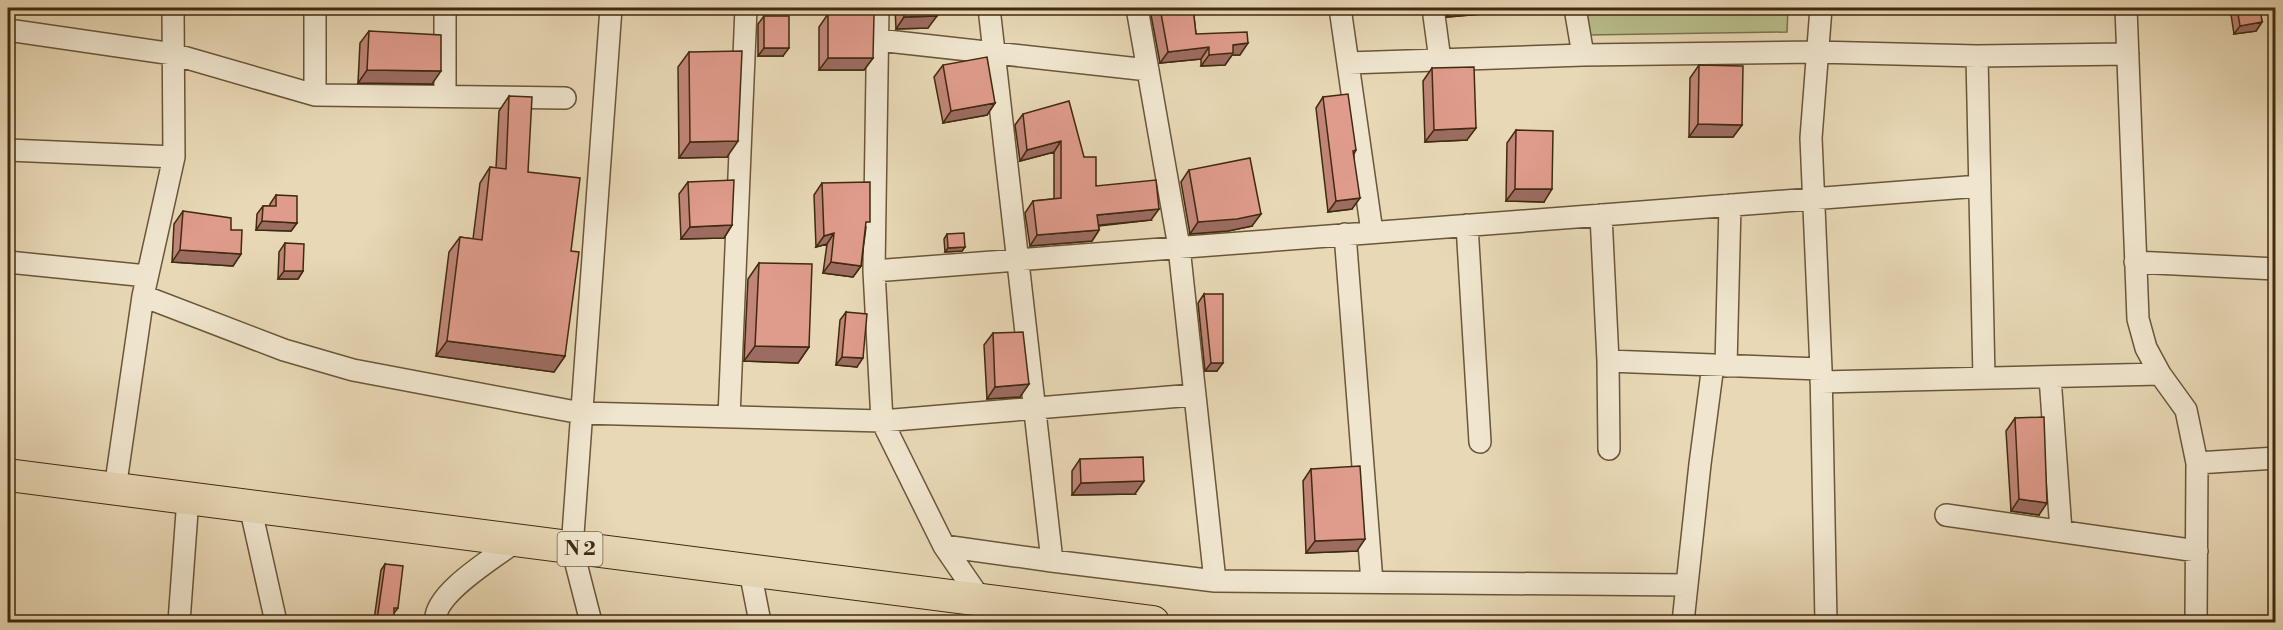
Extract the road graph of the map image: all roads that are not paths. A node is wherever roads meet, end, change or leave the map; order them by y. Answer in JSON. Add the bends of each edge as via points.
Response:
{"nodes":[{"id":1,"x":173,"y":8,"type":"edge"},
{"id":2,"x":315,"y":8,"type":"edge"},
{"id":3,"x":446,"y":8,"type":"edge"},
{"id":4,"x":611,"y":8,"type":"edge"},
{"id":5,"x":746,"y":8,"type":"edge"},
{"id":6,"x":878,"y":8,"type":"edge"},
{"id":7,"x":989,"y":8,"type":"edge"},
{"id":8,"x":1137,"y":8,"type":"edge"},
{"id":9,"x":1340,"y":8,"type":"edge"},
{"id":10,"x":1433,"y":8,"type":"edge"},
{"id":11,"x":1575,"y":8,"type":"edge"},
{"id":12,"x":1821,"y":8,"type":"edge"},
{"id":13,"x":2126,"y":8,"type":"edge"},
{"id":14,"x":8,"y":30,"type":"edge"},
{"id":15,"x":878,"y":40,"type":"junction"},
{"id":16,"x":1816,"y":52,"type":"junction"},
{"id":17,"x":173,"y":54,"type":"junction"},
{"id":18,"x":995,"y":54,"type":"junction"},
{"id":19,"x":2128,"y":54,"type":"junction"},
{"id":20,"x":1582,"y":55,"type":"junction"},
{"id":21,"x":1977,"y":56,"type":"junction"},
{"id":22,"x":1440,"y":60,"type":"junction"},
{"id":23,"x":1348,"y":63,"type":"junction"},
{"id":24,"x":1148,"y":70,"type":"junction"},
{"id":25,"x":315,"y":95,"type":"junction"},
{"id":26,"x":445,"y":96,"type":"junction"},
{"id":27,"x":565,"y":98,"type":"dead end"},
{"id":28,"x":8,"y":150,"type":"edge"},
{"id":29,"x":174,"y":157,"type":"junction"},
{"id":30,"x":1980,"y":186,"type":"junction"},
{"id":31,"x":1813,"y":198,"type":"junction"},
{"id":32,"x":1730,"y":205,"type":"junction"},
{"id":33,"x":1601,"y":215,"type":"junction"},
{"id":34,"x":1467,"y":225,"type":"junction"},
{"id":35,"x":1372,"y":232,"type":"junction"},
{"id":36,"x":1345,"y":234,"type":"junction"},
{"id":37,"x":1179,"y":247,"type":"junction"},
{"id":38,"x":1018,"y":260,"type":"junction"},
{"id":39,"x":8,"y":262,"type":"edge"},
{"id":40,"x":2135,"y":262,"type":"junction"},
{"id":41,"x":2276,"y":268,"type":"edge"},
{"id":42,"x":874,"y":271,"type":"junction"},
{"id":43,"x":145,"y":286,"type":"junction"},
{"id":44,"x":1608,"y":361,"type":"junction"},
{"id":45,"x":1719,"y":365,"type":"junction"},
{"id":46,"x":2160,"y":374,"type":"junction"},
{"id":47,"x":1821,"y":376,"type":"junction"},
{"id":48,"x":2050,"y":377,"type":"junction"},
{"id":49,"x":1984,"y":378,"type":"junction"},
{"id":50,"x":1193,"y":395,"type":"junction"},
{"id":51,"x":1035,"y":409,"type":"junction"},
{"id":52,"x":581,"y":413,"type":"junction"},
{"id":53,"x":729,"y":417,"type":"junction"},
{"id":54,"x":882,"y":421,"type":"junction"},
{"id":55,"x":1480,"y":442,"type":"dead end"},
{"id":56,"x":1609,"y":449,"type":"dead end"},
{"id":57,"x":2276,"y":458,"type":"edge"},
{"id":58,"x":2197,"y":463,"type":"junction"},
{"id":59,"x":8,"y":475,"type":"edge"},
{"id":60,"x":115,"y":489,"type":"junction"},
{"id":61,"x":188,"y":498,"type":"junction"},
{"id":62,"x":250,"y":506,"type":"junction"},
{"id":63,"x":1946,"y":515,"type":"dead end"},
{"id":64,"x":2061,"y":531,"type":"junction"},
{"id":65,"x":515,"y":542,"type":"junction"},
{"id":66,"x":944,"y":546,"type":"junction"},
{"id":67,"x":572,"y":548,"type":"junction"},
{"id":68,"x":2197,"y":551,"type":"junction"},
{"id":69,"x":1052,"y":561,"type":"junction"},
{"id":70,"x":750,"y":571,"type":"junction"},
{"id":71,"x":1215,"y":581,"type":"junction"},
{"id":72,"x":1372,"y":582,"type":"junction"},
{"id":73,"x":1687,"y":585,"type":"junction"},
{"id":74,"x":981,"y":600,"type":"junction"},
{"id":75,"x":1061,"y":616,"type":"edge"},
{"id":76,"x":179,"y":622,"type":"edge"},
{"id":77,"x":276,"y":622,"type":"edge"},
{"id":78,"x":436,"y":622,"type":"edge"},
{"id":79,"x":591,"y":622,"type":"edge"},
{"id":80,"x":760,"y":622,"type":"edge"},
{"id":81,"x":1153,"y":622,"type":"edge"},
{"id":82,"x":1683,"y":622,"type":"edge"},
{"id":83,"x":1826,"y":622,"type":"edge"},
{"id":84,"x":2196,"y":622,"type":"edge"}],
"edges":[{"from":1,"to":17,"type":"street"},
{"from":2,"to":25,"type":"street"},
{"from":3,"to":26,"type":"street"},
{"from":4,"to":52,"type":"street"},
{"from":5,"to":53,"type":"street"},
{"from":6,"to":15,"type":"street"},
{"from":7,"to":18,"type":"street"},
{"from":8,"to":24,"type":"street"},
{"from":9,"to":23,"type":"street"},
{"from":10,"to":22,"type":"street"},
{"from":11,"to":20,"type":"street"},
{"from":12,"to":16,"type":"street"},
{"from":13,"to":19,"type":"street"},
{"from":14,"to":17,"type":"street"},
{"from":15,"to":18,"type":"street"},
{"from":15,"to":42,"type":"street"},
{"from":16,"to":20,"type":"street"},
{"from":16,"to":21,"type":"street"},
{"from":16,"to":31,"type":"street","via":[[1811,138]]},
{"from":17,"to":25,"type":"street"},
{"from":17,"to":29,"type":"street"},
{"from":18,"to":24,"type":"street"},
{"from":18,"to":38,"type":"street"},
{"from":19,"to":21,"type":"street"},
{"from":19,"to":40,"type":"street"},
{"from":20,"to":22,"type":"street"},
{"from":21,"to":30,"type":"street"},
{"from":22,"to":23,"type":"street"},
{"from":23,"to":35,"type":"street"},
{"from":24,"to":37,"type":"street"},
{"from":25,"to":26,"type":"street"},
{"from":26,"to":27,"type":"street"},
{"from":28,"to":29,"type":"street"},
{"from":29,"to":43,"type":"street"},
{"from":30,"to":31,"type":"street"},
{"from":30,"to":49,"type":"street"},
{"from":31,"to":32,"type":"street"},
{"from":31,"to":47,"type":"street"},
{"from":32,"to":33,"type":"street"},
{"from":32,"to":45,"type":"street"},
{"from":33,"to":34,"type":"street"},
{"from":33,"to":44,"type":"street"},
{"from":34,"to":35,"type":"street"},
{"from":34,"to":55,"type":"street"},
{"from":35,"to":36,"type":"street"},
{"from":36,"to":37,"type":"street"},
{"from":36,"to":72,"type":"street"},
{"from":37,"to":38,"type":"street"},
{"from":37,"to":50,"type":"street"},
{"from":38,"to":42,"type":"street"},
{"from":38,"to":51,"type":"street"},
{"from":39,"to":43,"type":"street"},
{"from":40,"to":41,"type":"street"},
{"from":40,"to":46,"type":"street","via":[[2138,319],[2146,348]]},
{"from":42,"to":54,"type":"street"},
{"from":43,"to":52,"type":"street","via":[[284,350],[353,370]]},
{"from":43,"to":60,"type":"street"},
{"from":44,"to":45,"type":"street"},
{"from":44,"to":56,"type":"street"},
{"from":45,"to":47,"type":"street"},
{"from":45,"to":73,"type":"street"},
{"from":46,"to":48,"type":"street"},
{"from":46,"to":58,"type":"street","via":[[2186,410]]},
{"from":47,"to":49,"type":"street"},
{"from":47,"to":83,"type":"street"},
{"from":48,"to":49,"type":"street"},
{"from":48,"to":64,"type":"street"},
{"from":50,"to":51,"type":"street"},
{"from":50,"to":71,"type":"street"},
{"from":51,"to":54,"type":"street"},
{"from":51,"to":69,"type":"street"},
{"from":52,"to":53,"type":"street"},
{"from":52,"to":67,"type":"street"},
{"from":53,"to":54,"type":"street"},
{"from":54,"to":66,"type":"street"},
{"from":57,"to":58,"type":"street"},
{"from":58,"to":68,"type":"street"},
{"from":59,"to":60,"type":"highway","number":"N 2"},
{"from":60,"to":61,"type":"highway","number":"N 2"},
{"from":61,"to":62,"type":"highway","number":"N 2"},
{"from":61,"to":76,"type":"street"},
{"from":62,"to":65,"type":"highway","number":"N 2"},
{"from":62,"to":77,"type":"street"},
{"from":63,"to":64,"type":"street"},
{"from":64,"to":68,"type":"street"},
{"from":65,"to":67,"type":"highway","number":"N 2"},
{"from":65,"to":78,"type":"street","via":[[442,600]]},
{"from":66,"to":69,"type":"street"},
{"from":66,"to":74,"type":"street"},
{"from":67,"to":70,"type":"highway","number":"N 2"},
{"from":67,"to":79,"type":"street"},
{"from":68,"to":84,"type":"street"},
{"from":69,"to":71,"type":"street"},
{"from":70,"to":74,"type":"highway","number":"N 2"},
{"from":70,"to":80,"type":"street"},
{"from":71,"to":72,"type":"street"},
{"from":72,"to":73,"type":"street"},
{"from":73,"to":82,"type":"street"},
{"from":74,"to":75,"type":"highway","number":"N 2"},
{"from":75,"to":81,"type":"highway","number":"N 2"}]}
